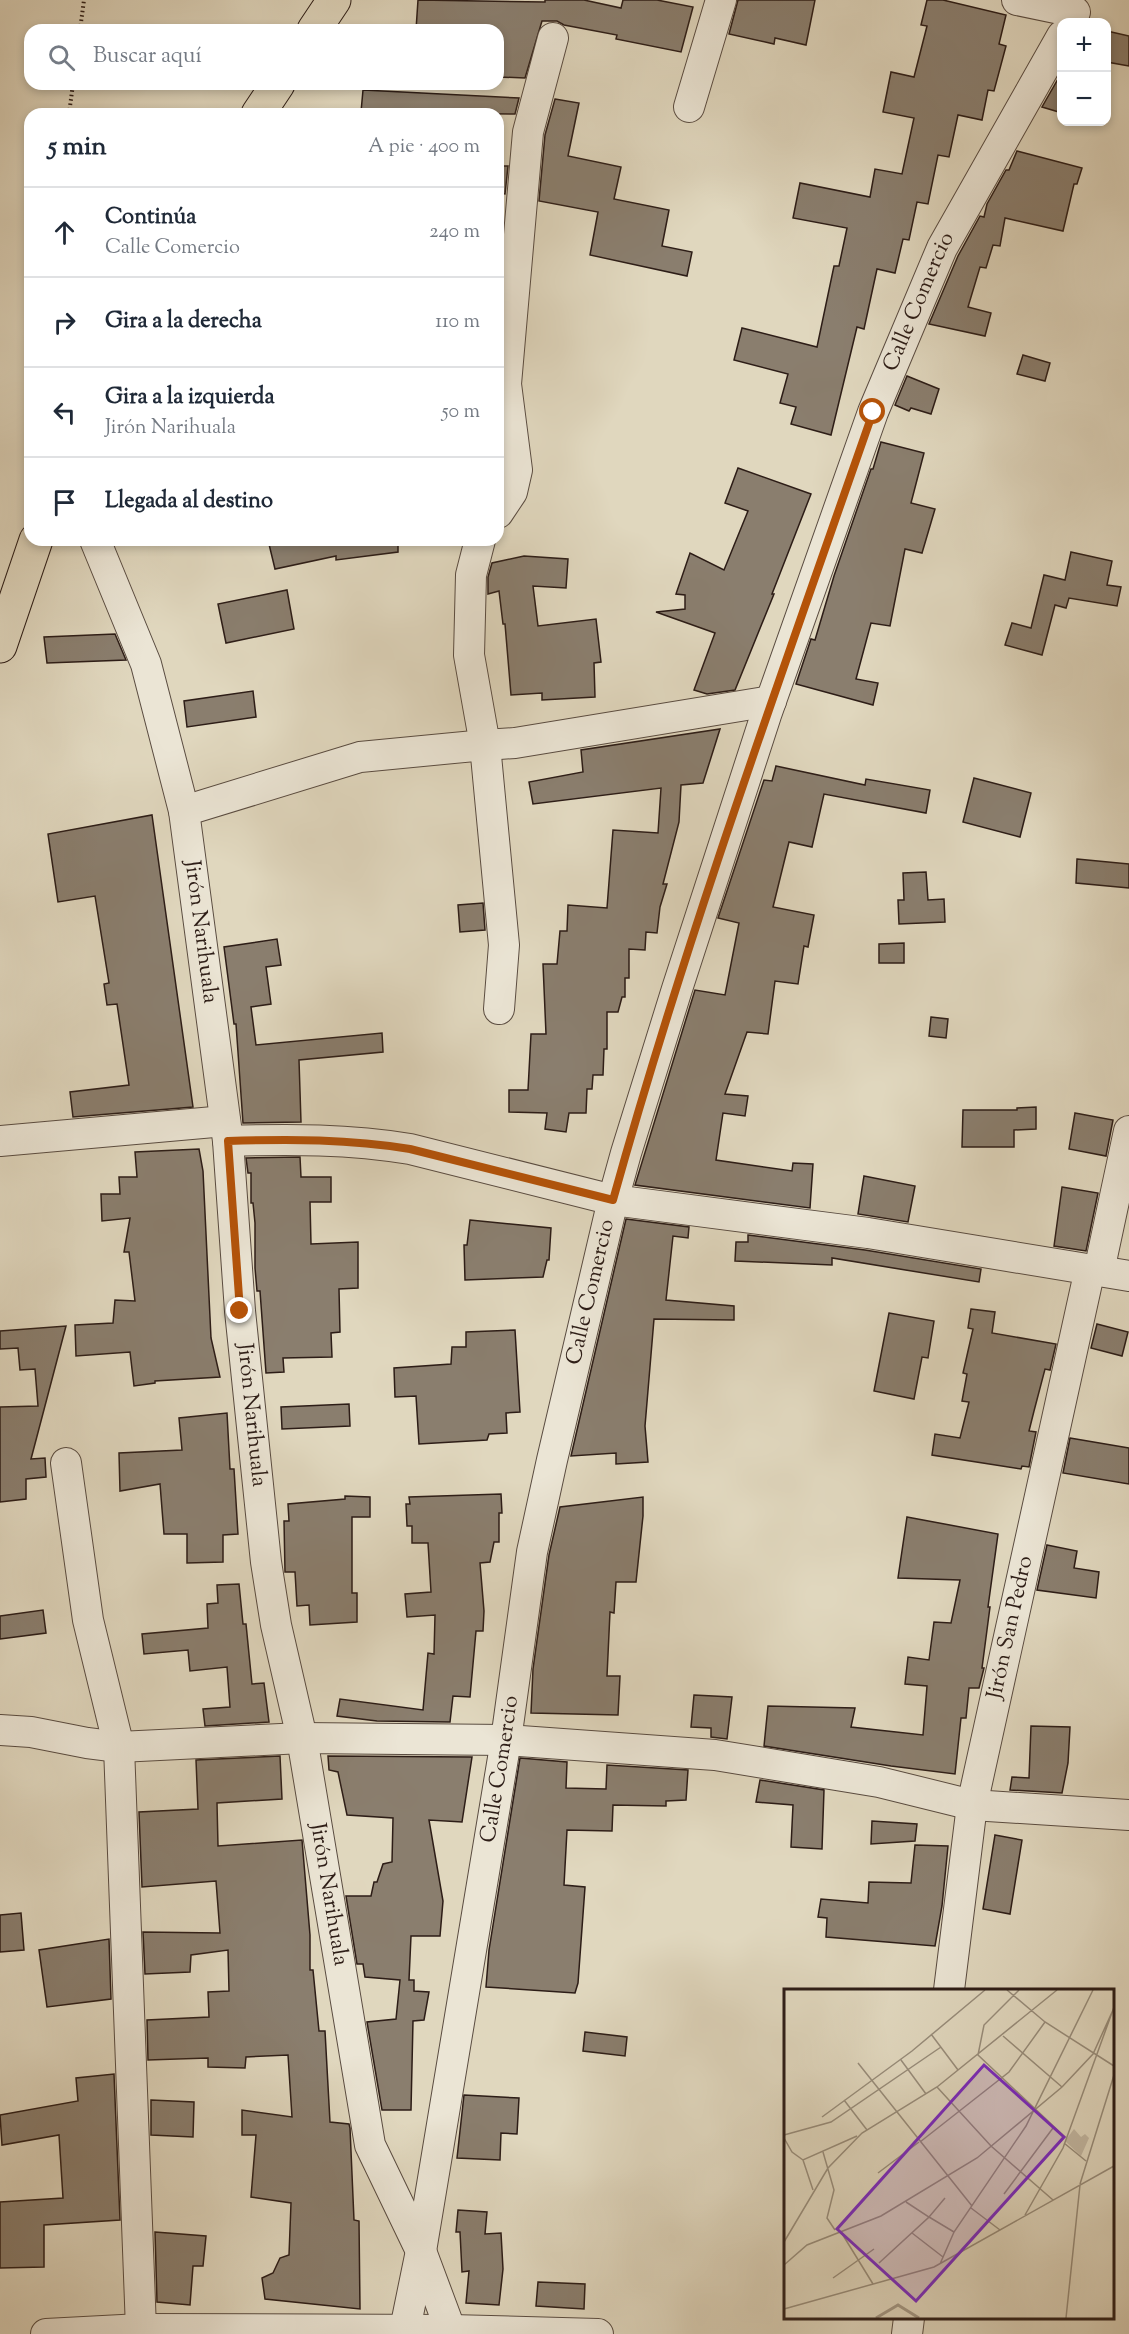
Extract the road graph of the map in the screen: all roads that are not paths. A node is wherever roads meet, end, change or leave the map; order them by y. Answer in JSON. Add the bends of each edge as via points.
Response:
{"nodes":[{"id":1,"x":334,"y":0,"type":"edge"},
{"id":2,"x":721,"y":0,"type":"edge"},
{"id":3,"x":1017,"y":0,"type":"edge"},
{"id":4,"x":1071,"y":18,"type":"edge"},
{"id":5,"x":318,"y":24,"type":"edge"},
{"id":6,"x":553,"y":38,"type":"dead end"},
{"id":7,"x":1057,"y":43,"type":"edge"},
{"id":8,"x":274,"y":90,"type":"edge"},
{"id":9,"x":689,"y":107,"type":"dead end"},
{"id":10,"x":262,"y":108,"type":"edge"},
{"id":11,"x":504,"y":501,"type":"edge"},
{"id":12,"x":34,"y":546,"type":"edge"},
{"id":13,"x":97,"y":546,"type":"edge"},
{"id":14,"x":478,"y":546,"type":"edge"},
{"id":15,"x":0,"y":646,"type":"edge"},
{"id":16,"x":771,"y":701,"type":"junction"},
{"id":17,"x":485,"y":745,"type":"junction"},
{"id":18,"x":184,"y":811,"type":"junction"},
{"id":19,"x":499,"y":1009,"type":"dead end"},
{"id":20,"x":226,"y":1131,"type":"junction"},
{"id":21,"x":1129,"y":1131,"type":"edge"},
{"id":22,"x":0,"y":1141,"type":"edge"},
{"id":23,"x":613,"y":1200,"type":"junction"},
{"id":24,"x":1095,"y":1270,"type":"junction"},
{"id":25,"x":1129,"y":1276,"type":"edge"},
{"id":26,"x":66,"y":1463,"type":"dead end"},
{"id":27,"x":0,"y":1730,"type":"edge"},
{"id":28,"x":302,"y":1738,"type":"junction"},
{"id":29,"x":506,"y":1740,"type":"junction"},
{"id":30,"x":119,"y":1746,"type":"junction"},
{"id":31,"x":972,"y":1805,"type":"junction"},
{"id":32,"x":1129,"y":1815,"type":"edge"},
{"id":33,"x":949,"y":1989,"type":"edge"},
{"id":34,"x":421,"y":2251,"type":"junction"},
{"id":35,"x":909,"y":2319,"type":"edge"},
{"id":36,"x":141,"y":2329,"type":"junction"},
{"id":37,"x":404,"y":2332,"type":"edge"},
{"id":38,"x":452,"y":2332,"type":"edge"},
{"id":39,"x":46,"y":2334,"type":"edge"},
{"id":40,"x":598,"y":2334,"type":"edge"},
{"id":41,"x":908,"y":2334,"type":"edge"}],
"edges":[{"from":1,"to":5,"type":"main road"},
{"from":2,"to":9,"type":"street"},
{"from":3,"to":4,"type":"street"},
{"from":6,"to":11,"type":"street","via":[[528,132],[506,384],[517,470],[512,492]]},
{"from":7,"to":16,"type":"street","name":"Calle Comercio","via":[[942,248],[873,412]]},
{"from":8,"to":10,"type":"main road"},
{"from":12,"to":15,"type":"main road"},
{"from":13,"to":18,"type":"street","name":"Jirón Narihuala","via":[[146,664]]},
{"from":14,"to":17,"type":"street","via":[[471,575],[469,656]]},
{"from":16,"to":17,"type":"street"},
{"from":16,"to":23,"type":"street","name":"Calle Comercio"},
{"from":17,"to":18,"type":"street","via":[[360,757]]},
{"from":17,"to":19,"type":"street","via":[[504,945]]},
{"from":18,"to":20,"type":"street","name":"Jirón Narihuala"},
{"from":20,"to":22,"type":"street"},
{"from":20,"to":23,"type":"street","via":[[410,1149]]},
{"from":20,"to":28,"type":"street","name":"Jirón Narihuala","via":[[266,1562]]},
{"from":21,"to":24,"type":"street","name":"Jirón San Pedro"},
{"from":23,"to":24,"type":"street","via":[[868,1233]]},
{"from":23,"to":29,"type":"street","name":"Calle Comercio","via":[[532,1552]]},
{"from":24,"to":25,"type":"street"},
{"from":24,"to":31,"type":"street","name":"Jirón San Pedro"},
{"from":26,"to":30,"type":"street","via":[[88,1620]]},
{"from":27,"to":30,"type":"street"},
{"from":28,"to":29,"type":"street"},
{"from":28,"to":30,"type":"street"},
{"from":28,"to":34,"type":"street","name":"Jirón Narihuala","via":[[370,2145]]},
{"from":29,"to":31,"type":"street","via":[[715,1755],[879,1782]]},
{"from":29,"to":34,"type":"street","name":"Calle Comercio"},
{"from":30,"to":36,"type":"street"},
{"from":31,"to":32,"type":"street"},
{"from":31,"to":33,"type":"street","name":"Jirón San Pedro"},
{"from":34,"to":37,"type":"street","name":"Calle Comercio"},
{"from":34,"to":38,"type":"street","name":"Jirón Narihuala"},
{"from":35,"to":41,"type":"street"},
{"from":36,"to":37,"type":"street"},
{"from":36,"to":39,"type":"street"},
{"from":37,"to":38,"type":"street"},
{"from":38,"to":40,"type":"street"}]}
